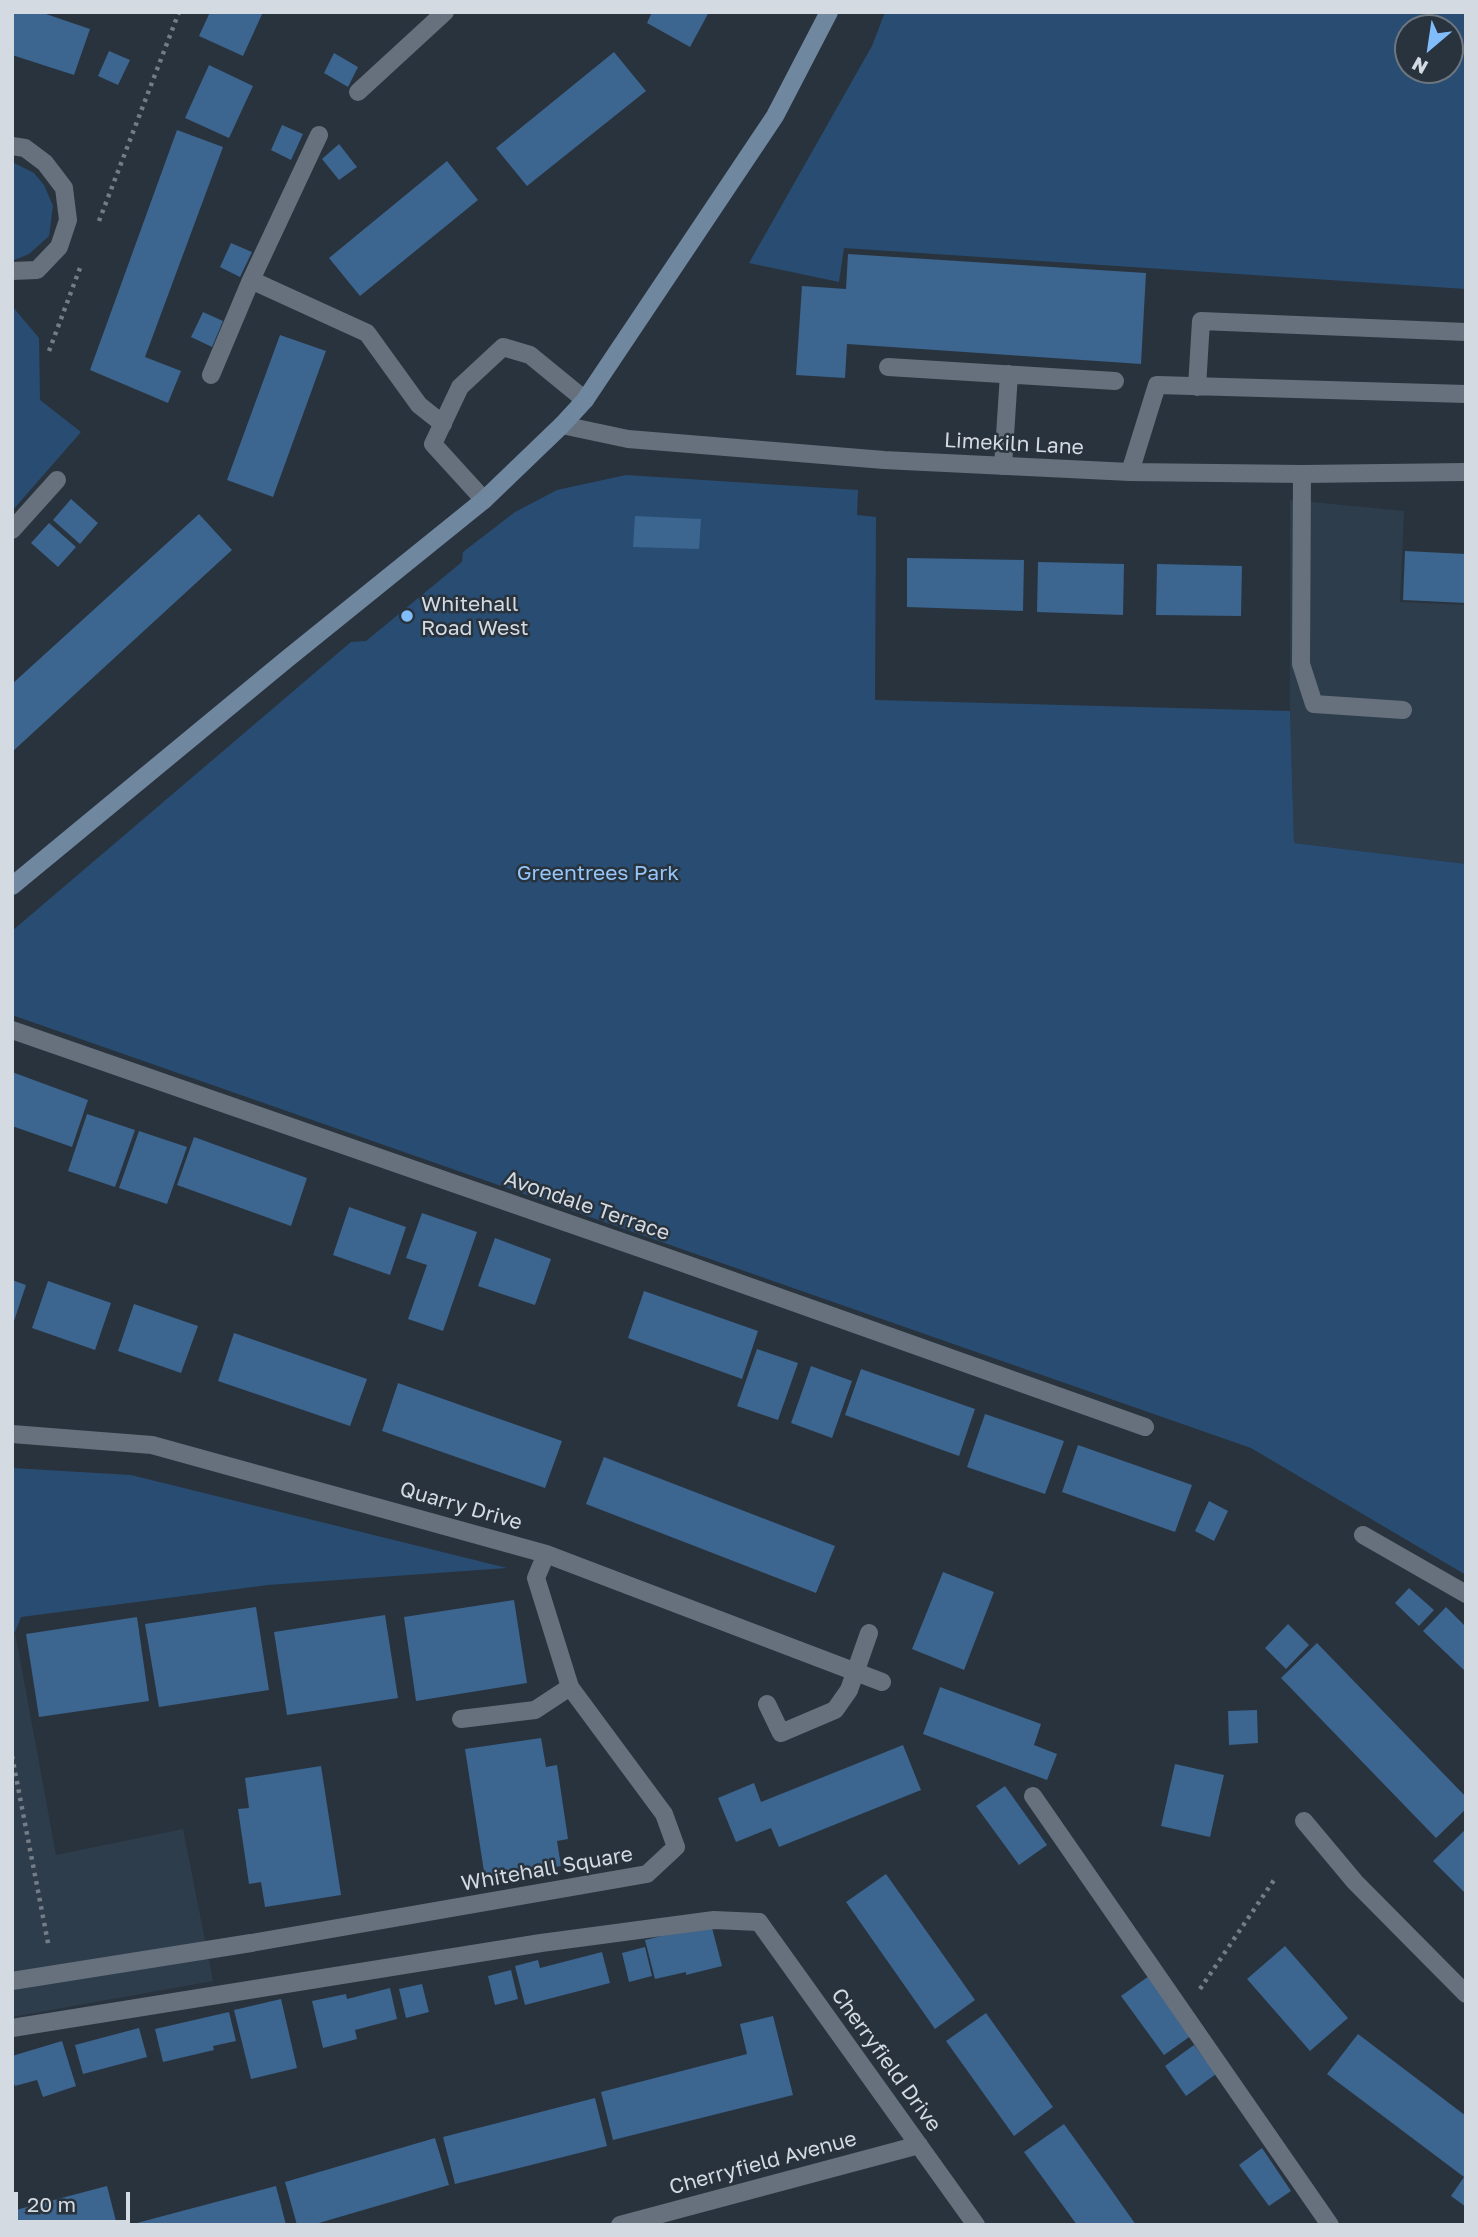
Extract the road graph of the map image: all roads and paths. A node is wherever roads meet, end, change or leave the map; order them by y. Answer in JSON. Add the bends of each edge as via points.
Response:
{"nodes":[{"id":1,"x":179,"y":12,"type":"edge"},
{"id":2,"x":444,"y":12,"type":"edge"},
{"id":3,"x":829,"y":12,"type":"edge"},
{"id":4,"x":358,"y":92,"type":"dead end"},
{"id":5,"x":319,"y":135,"type":"dead end"},
{"id":6,"x":12,"y":146,"type":"edge"},
{"id":7,"x":97,"y":224,"type":"dead end"},
{"id":8,"x":83,"y":262,"type":"dead end"},
{"id":9,"x":12,"y":271,"type":"edge"},
{"id":10,"x":251,"y":280,"type":"junction"},
{"id":11,"x":1466,"y":332,"type":"edge"},
{"id":12,"x":48,"y":351,"type":"dead end"},
{"id":13,"x":888,"y":367,"type":"dead end"},
{"id":14,"x":1009,"y":374,"type":"junction"},
{"id":15,"x":211,"y":375,"type":"dead end"},
{"id":16,"x":1115,"y":381,"type":"dead end"},
{"id":17,"x":1197,"y":387,"type":"junction"},
{"id":18,"x":1466,"y":394,"type":"edge"},
{"id":19,"x":585,"y":400,"type":"junction"},
{"id":20,"x":443,"y":424,"type":"junction"},
{"id":21,"x":562,"y":425,"type":"junction"},
{"id":22,"x":1003,"y":466,"type":"junction"},
{"id":23,"x":1130,"y":472,"type":"junction"},
{"id":24,"x":1466,"y":472,"type":"edge"},
{"id":25,"x":1302,"y":474,"type":"junction"},
{"id":26,"x":57,"y":481,"type":"dead end"},
{"id":27,"x":484,"y":500,"type":"junction"},
{"id":28,"x":12,"y":530,"type":"edge"},
{"id":29,"x":1403,"y":710,"type":"dead end"},
{"id":30,"x":12,"y":886,"type":"edge"},
{"id":31,"x":12,"y":1030,"type":"edge"},
{"id":32,"x":1145,"y":1427,"type":"dead end"},
{"id":33,"x":12,"y":1434,"type":"edge"},
{"id":34,"x":1363,"y":1535,"type":"dead end"},
{"id":35,"x":547,"y":1554,"type":"junction"},
{"id":36,"x":1466,"y":1594,"type":"edge"},
{"id":37,"x":869,"y":1633,"type":"dead end"},
{"id":38,"x":855,"y":1671,"type":"junction"},
{"id":39,"x":882,"y":1682,"type":"dead end"},
{"id":40,"x":570,"y":1687,"type":"junction"},
{"id":41,"x":767,"y":1704,"type":"dead end"},
{"id":42,"x":461,"y":1719,"type":"dead end"},
{"id":43,"x":12,"y":1756,"type":"edge"},
{"id":44,"x":1033,"y":1796,"type":"dead end"},
{"id":45,"x":1304,"y":1821,"type":"dead end"},
{"id":46,"x":1274,"y":1880,"type":"dead end"},
{"id":47,"x":54,"y":1975,"type":"junction"},
{"id":48,"x":12,"y":1981,"type":"edge"},
{"id":49,"x":1466,"y":1994,"type":"edge"},
{"id":50,"x":1184,"y":2013,"type":"junction"},
{"id":51,"x":12,"y":2028,"type":"edge"},
{"id":52,"x":919,"y":2145,"type":"junction"},
{"id":53,"x":630,"y":2223,"type":"edge"},
{"id":54,"x":976,"y":2225,"type":"edge"},
{"id":55,"x":1330,"y":2225,"type":"edge"}],
"edges":[{"from":1,"to":7,"type":"path"},
{"from":2,"to":4,"type":"street"},
{"from":3,"to":19,"type":"street","via":[[775,116]]},
{"from":5,"to":10,"type":"street"},
{"from":6,"to":9,"type":"street","via":[[25,148],[45,163],[64,188],[68,220],[59,247],[37,271]]},
{"from":8,"to":12,"type":"path"},
{"from":10,"to":15,"type":"street"},
{"from":10,"to":20,"type":"street","via":[[367,333],[419,405]]},
{"from":11,"to":17,"type":"street","via":[[1201,321]]},
{"from":13,"to":14,"type":"street"},
{"from":14,"to":16,"type":"street"},
{"from":14,"to":22,"type":"street"},
{"from":17,"to":18,"type":"street"},
{"from":17,"to":23,"type":"street","via":[[1157,385]]},
{"from":19,"to":20,"type":"street","via":[[530,355],[503,347],[460,387]]},
{"from":19,"to":21,"type":"street"},
{"from":20,"to":27,"type":"street","via":[[433,444]]},
{"from":21,"to":22,"type":"street","name":"Limekiln Lane","via":[[628,439]]},
{"from":21,"to":27,"type":"street"},
{"from":22,"to":23,"type":"street","name":"Limekiln Lane"},
{"from":23,"to":25,"type":"street","name":"Limekiln Lane"},
{"from":24,"to":25,"type":"street","name":"Limekiln Lane"},
{"from":25,"to":29,"type":"street","via":[[1301,664],[1314,704]]},
{"from":26,"to":28,"type":"street"},
{"from":27,"to":30,"type":"street"},
{"from":31,"to":32,"type":"street","name":"Avondale Terrace"},
{"from":33,"to":35,"type":"street","name":"Quarry Drive","via":[[152,1445]]},
{"from":34,"to":36,"type":"street"},
{"from":35,"to":38,"type":"street","name":"Quarry Drive"},
{"from":35,"to":40,"type":"street","name":"Whitehall Square","via":[[536,1578]]},
{"from":37,"to":38,"type":"street"},
{"from":38,"to":39,"type":"street","name":"Quarry Drive"},
{"from":38,"to":41,"type":"street","via":[[835,1710],[781,1733]]},
{"from":40,"to":42,"type":"street","via":[[535,1710]]},
{"from":40,"to":47,"type":"street","name":"Whitehall Square","via":[[664,1814],[676,1847],[648,1874]]},
{"from":43,"to":47,"type":"path"},
{"from":44,"to":50,"type":"street"},
{"from":45,"to":49,"type":"street","via":[[1355,1882]]},
{"from":46,"to":50,"type":"path"},
{"from":47,"to":48,"type":"street"},
{"from":50,"to":55,"type":"street"},
{"from":51,"to":52,"type":"street","name":"Cherryfield Drive","via":[[541,1943],[714,1920],[758,1922]]},
{"from":52,"to":53,"type":"street","name":"Cherryfield Avenue"},
{"from":52,"to":54,"type":"street","name":"Cherryfield Drive"}]}
